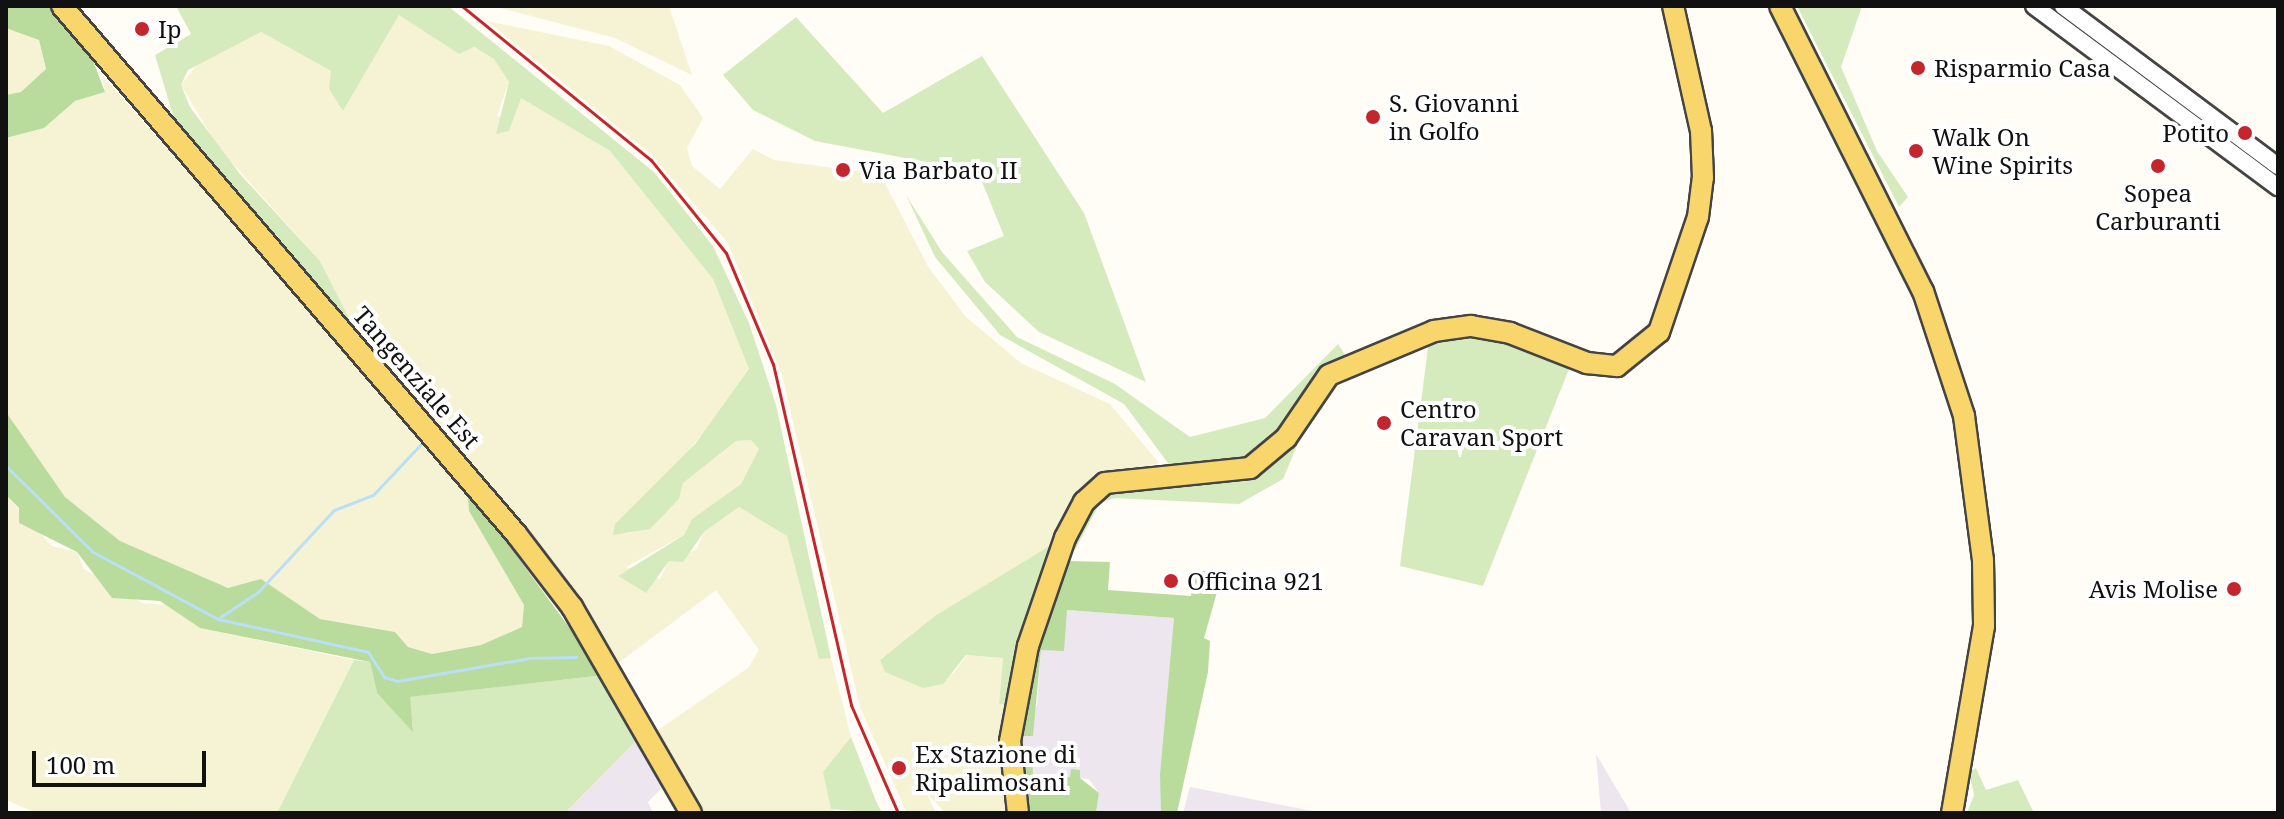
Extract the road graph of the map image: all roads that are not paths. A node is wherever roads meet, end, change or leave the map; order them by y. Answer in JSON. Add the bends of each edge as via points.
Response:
{"nodes":[{"id":1,"x":62,"y":6,"type":"edge"},
{"id":2,"x":1673,"y":6,"type":"edge"},
{"id":3,"x":1780,"y":6,"type":"edge"},
{"id":4,"x":2034,"y":6,"type":"edge"},
{"id":5,"x":2063,"y":6,"type":"edge"},
{"id":6,"x":2278,"y":166,"type":"edge"},
{"id":7,"x":2278,"y":187,"type":"edge"},
{"id":8,"x":1962,"y":755,"type":"junction"},
{"id":9,"x":691,"y":813,"type":"edge"},
{"id":10,"x":1018,"y":813,"type":"edge"},
{"id":11,"x":1937,"y":813,"type":"edge"},
{"id":12,"x":1952,"y":813,"type":"edge"}],
"edges":[{"from":1,"to":9,"type":"main road","name":"Tangenziale Est","via":[[517,535],[572,607]]},
{"from":2,"to":10,"type":"main road","via":[[1701,131],[1703,178],[1698,217],[1659,332],[1617,366],[1587,363],[1510,333],[1471,326],[1434,331],[1329,375],[1286,438],[1250,468],[1105,483],[1084,502],[1065,538],[1028,646],[1010,741]]},
{"from":3,"to":8,"type":"main road","via":[[1923,291],[1964,416],[1983,560],[1984,626]]},
{"from":4,"to":7,"type":"street"},
{"from":5,"to":6,"type":"street"},
{"from":8,"to":11,"type":"main road"},
{"from":8,"to":12,"type":"main road"}]}
